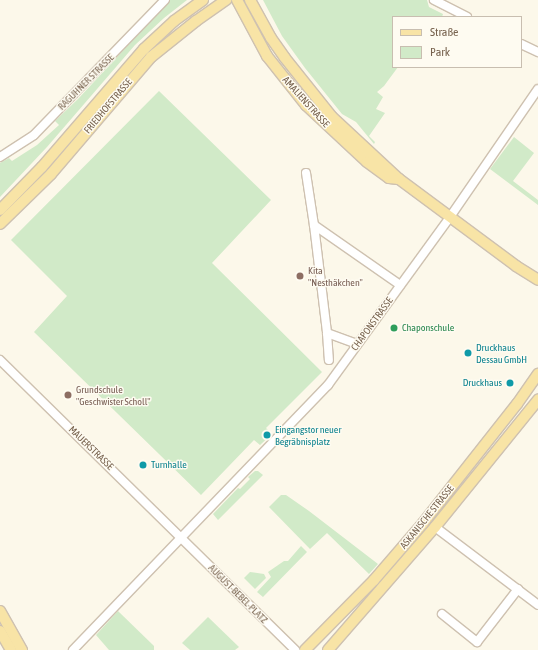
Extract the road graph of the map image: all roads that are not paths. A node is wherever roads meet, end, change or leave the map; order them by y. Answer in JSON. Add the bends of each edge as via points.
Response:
{"nodes":[{"id":1,"x":165,"y":0,"type":"edge"},
{"id":2,"x":203,"y":0,"type":"edge"},
{"id":3,"x":226,"y":0,"type":"edge"},
{"id":4,"x":237,"y":0,"type":"edge"},
{"id":5,"x":250,"y":0,"type":"edge"},
{"id":6,"x":434,"y":0,"type":"edge"},
{"id":7,"x":465,"y":16,"type":"edge"},
{"id":8,"x":522,"y":44,"type":"edge"},
{"id":9,"x":538,"y":52,"type":"edge"},
{"id":10,"x":538,"y":90,"type":"edge"},
{"id":11,"x":0,"y":157,"type":"edge"},
{"id":12,"x":306,"y":173,"type":"dead end"},
{"id":13,"x":399,"y":179,"type":"junction"},
{"id":14,"x":0,"y":210,"type":"edge"},
{"id":15,"x":450,"y":217,"type":"junction"},
{"id":16,"x":1,"y":222,"type":"edge"},
{"id":17,"x":314,"y":224,"type":"junction"},
{"id":18,"x":538,"y":280,"type":"edge"},
{"id":19,"x":400,"y":285,"type":"junction"},
{"id":20,"x":327,"y":334,"type":"junction"},
{"id":21,"x":357,"y":344,"type":"junction"},
{"id":22,"x":0,"y":360,"type":"edge"},
{"id":23,"x":329,"y":360,"type":"dead end"},
{"id":24,"x":538,"y":374,"type":"edge"},
{"id":25,"x":538,"y":400,"type":"edge"},
{"id":26,"x":434,"y":527,"type":"junction"},
{"id":27,"x":181,"y":537,"type":"junction"},
{"id":28,"x":518,"y":589,"type":"junction"},
{"id":29,"x":538,"y":605,"type":"edge"},
{"id":30,"x":0,"y":611,"type":"edge"},
{"id":31,"x":442,"y":614,"type":"dead end"},
{"id":32,"x":0,"y":631,"type":"edge"},
{"id":33,"x":10,"y":650,"type":"edge"},
{"id":34,"x":22,"y":650,"type":"edge"},
{"id":35,"x":73,"y":650,"type":"edge"},
{"id":36,"x":295,"y":650,"type":"edge"},
{"id":37,"x":305,"y":650,"type":"edge"},
{"id":38,"x":328,"y":650,"type":"edge"}],
"edges":[{"from":1,"to":11,"type":"street","name":"RAGUHNER STRASSE","via":[[34,135]]},
{"from":2,"to":14,"type":"main road","name":"FRIEDHOFSTRASSE","via":[[174,21],[144,49],[42,167]]},
{"from":3,"to":16,"type":"main road","name":"FRIEDHOFSTRASSE","via":[[151,57],[51,174]]},
{"from":4,"to":13,"type":"main road","name":"AMALIENSTRASSE","via":[[267,56],[302,101],[367,162],[389,178]]},
{"from":5,"to":13,"type":"main road","name":"AMALIENSTRASSE","via":[[271,38],[315,98]]},
{"from":6,"to":7,"type":"street"},
{"from":8,"to":9,"type":"street"},
{"from":10,"to":15,"type":"street","name":"CHAPONSTRASSE"},
{"from":12,"to":17,"type":"street"},
{"from":13,"to":15,"type":"main road","name":"AMALIENSTRASSE"},
{"from":15,"to":18,"type":"main road","name":"AMALIENSTRASSE"},
{"from":15,"to":19,"type":"street","name":"CHAPONSTRASSE"},
{"from":17,"to":19,"type":"street"},
{"from":17,"to":20,"type":"street"},
{"from":19,"to":21,"type":"street","name":"CHAPONSTRASSE"},
{"from":20,"to":21,"type":"street"},
{"from":20,"to":23,"type":"street"},
{"from":21,"to":27,"type":"street","name":"CHAPONSTRASSE","via":[[326,387]]},
{"from":22,"to":27,"type":"street","name":"MAUERSTRASSE"},
{"from":24,"to":37,"type":"main road","name":"ASKANISCHE STRASSE","via":[[423,523],[374,580]]},
{"from":25,"to":26,"type":"main road","name":"ASKANISCHE STRASSE"},
{"from":26,"to":28,"type":"street"},
{"from":26,"to":38,"type":"main road","name":"ASKANISCHE STRASSE"},
{"from":27,"to":35,"type":"street","name":"CHAPONSTRASSE"},
{"from":27,"to":36,"type":"street","name":"AUGUST-BEBEL-PLATZ"},
{"from":28,"to":29,"type":"street"},
{"from":28,"to":31,"type":"street","via":[[477,642]]},
{"from":30,"to":34,"type":"main road"},
{"from":32,"to":33,"type":"main road"}]}
